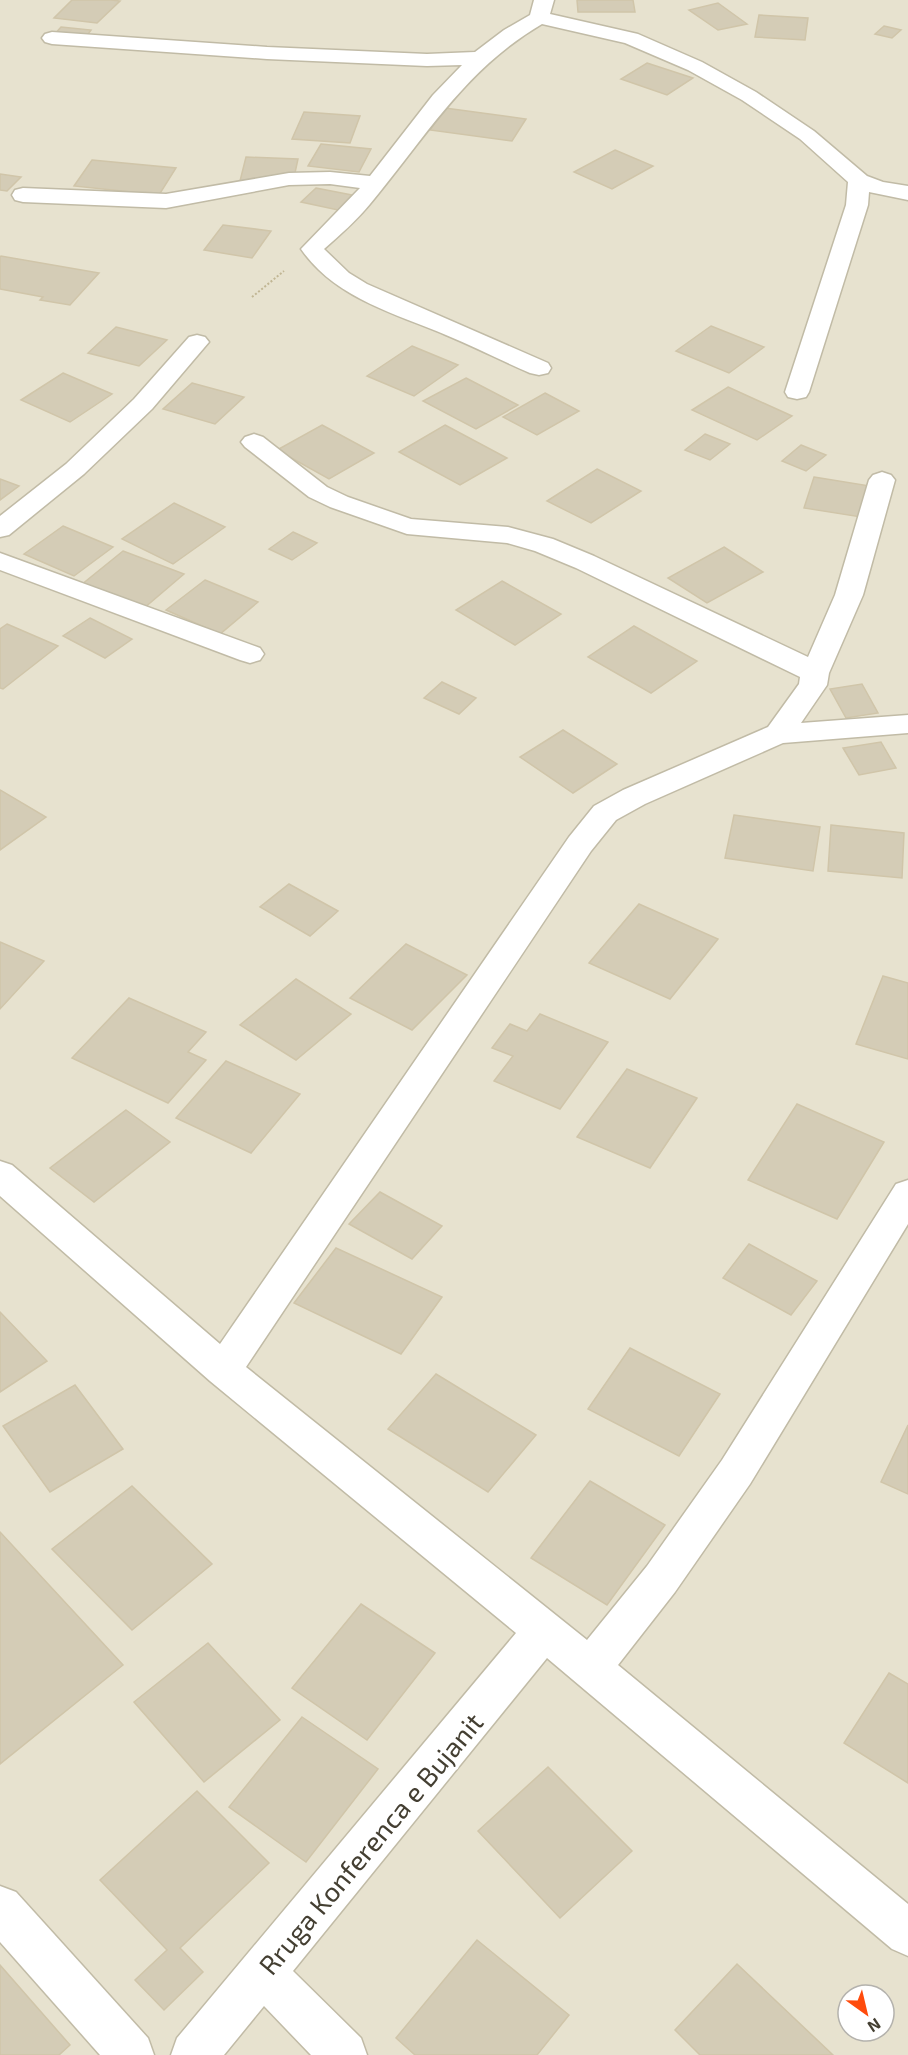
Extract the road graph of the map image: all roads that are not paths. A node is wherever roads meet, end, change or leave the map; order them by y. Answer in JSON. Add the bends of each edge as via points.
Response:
{"nodes":[{"id":1,"x":542,"y":9,"type":"edge"},
{"id":2,"x":52,"y":38,"type":"dead end"},
{"id":3,"x":481,"y":58,"type":"junction"},
{"id":4,"x":859,"y":181,"type":"junction"},
{"id":5,"x":374,"y":183,"type":"junction"},
{"id":6,"x":908,"y":193,"type":"edge"},
{"id":7,"x":23,"y":195,"type":"dead end"},
{"id":8,"x":196,"y":342,"type":"dead end"},
{"id":9,"x":539,"y":368,"type":"dead end"},
{"id":10,"x":796,"y":392,"type":"dead end"},
{"id":11,"x":254,"y":442,"type":"dead end"},
{"id":12,"x":882,"y":480,"type":"dead end"},
{"id":13,"x":0,"y":530,"type":"edge"},
{"id":14,"x":0,"y":561,"type":"edge"},
{"id":15,"x":250,"y":654,"type":"dead end"},
{"id":16,"x":815,"y":673,"type":"junction"},
{"id":17,"x":908,"y":724,"type":"edge"},
{"id":18,"x":778,"y":735,"type":"junction"},
{"id":19,"x":0,"y":1175,"type":"edge"},
{"id":20,"x":908,"y":1194,"type":"edge"},
{"id":21,"x":223,"y":1370,"type":"junction"},
{"id":22,"x":544,"y":1631,"type":"junction"},
{"id":23,"x":590,"y":1668,"type":"junction"},
{"id":24,"x":0,"y":1908,"type":"edge"},
{"id":25,"x":908,"y":1933,"type":"edge"},
{"id":26,"x":263,"y":1973,"type":"junction"},
{"id":27,"x":131,"y":2055,"type":"edge"},
{"id":28,"x":195,"y":2055,"type":"edge"},
{"id":29,"x":344,"y":2055,"type":"edge"}],
"edges":[{"from":1,"to":3,"type":"street"},
{"from":1,"to":4,"type":"street","via":[[631,38],[695,66],[807,135]]},
{"from":2,"to":3,"type":"street","via":[[267,53],[427,60]]},
{"from":3,"to":5,"type":"street","via":[[444,96]]},
{"from":4,"to":6,"type":"street"},
{"from":4,"to":10,"type":"street","via":[[857,205]]},
{"from":5,"to":7,"type":"street","via":[[289,179],[166,201]]},
{"from":5,"to":9,"type":"street","via":[[312,249],[323,265],[364,291]]},
{"from":8,"to":13,"type":"street","via":[[142,404],[75,469]]},
{"from":11,"to":16,"type":"street","via":[[318,492],[339,502],[407,526],[507,535],[544,546]]},
{"from":12,"to":16,"type":"street","via":[[852,586]]},
{"from":14,"to":15,"type":"street"},
{"from":16,"to":18,"type":"street","via":[[813,685]]},
{"from":17,"to":18,"type":"street"},
{"from":18,"to":21,"type":"street","via":[[605,813],[580,844]]},
{"from":19,"to":21,"type":"street"},
{"from":20,"to":23,"type":"street","via":[[736,1472],[661,1579]]},
{"from":21,"to":22,"type":"street"},
{"from":22,"to":23,"type":"street"},
{"from":22,"to":26,"type":"street","name":"Rruga Konferenca e Bujanit"},
{"from":23,"to":25,"type":"street"},
{"from":24,"to":27,"type":"street"},
{"from":26,"to":28,"type":"street","name":"Rruga Konferenca e Bujanit"},
{"from":26,"to":29,"type":"street"}]}
